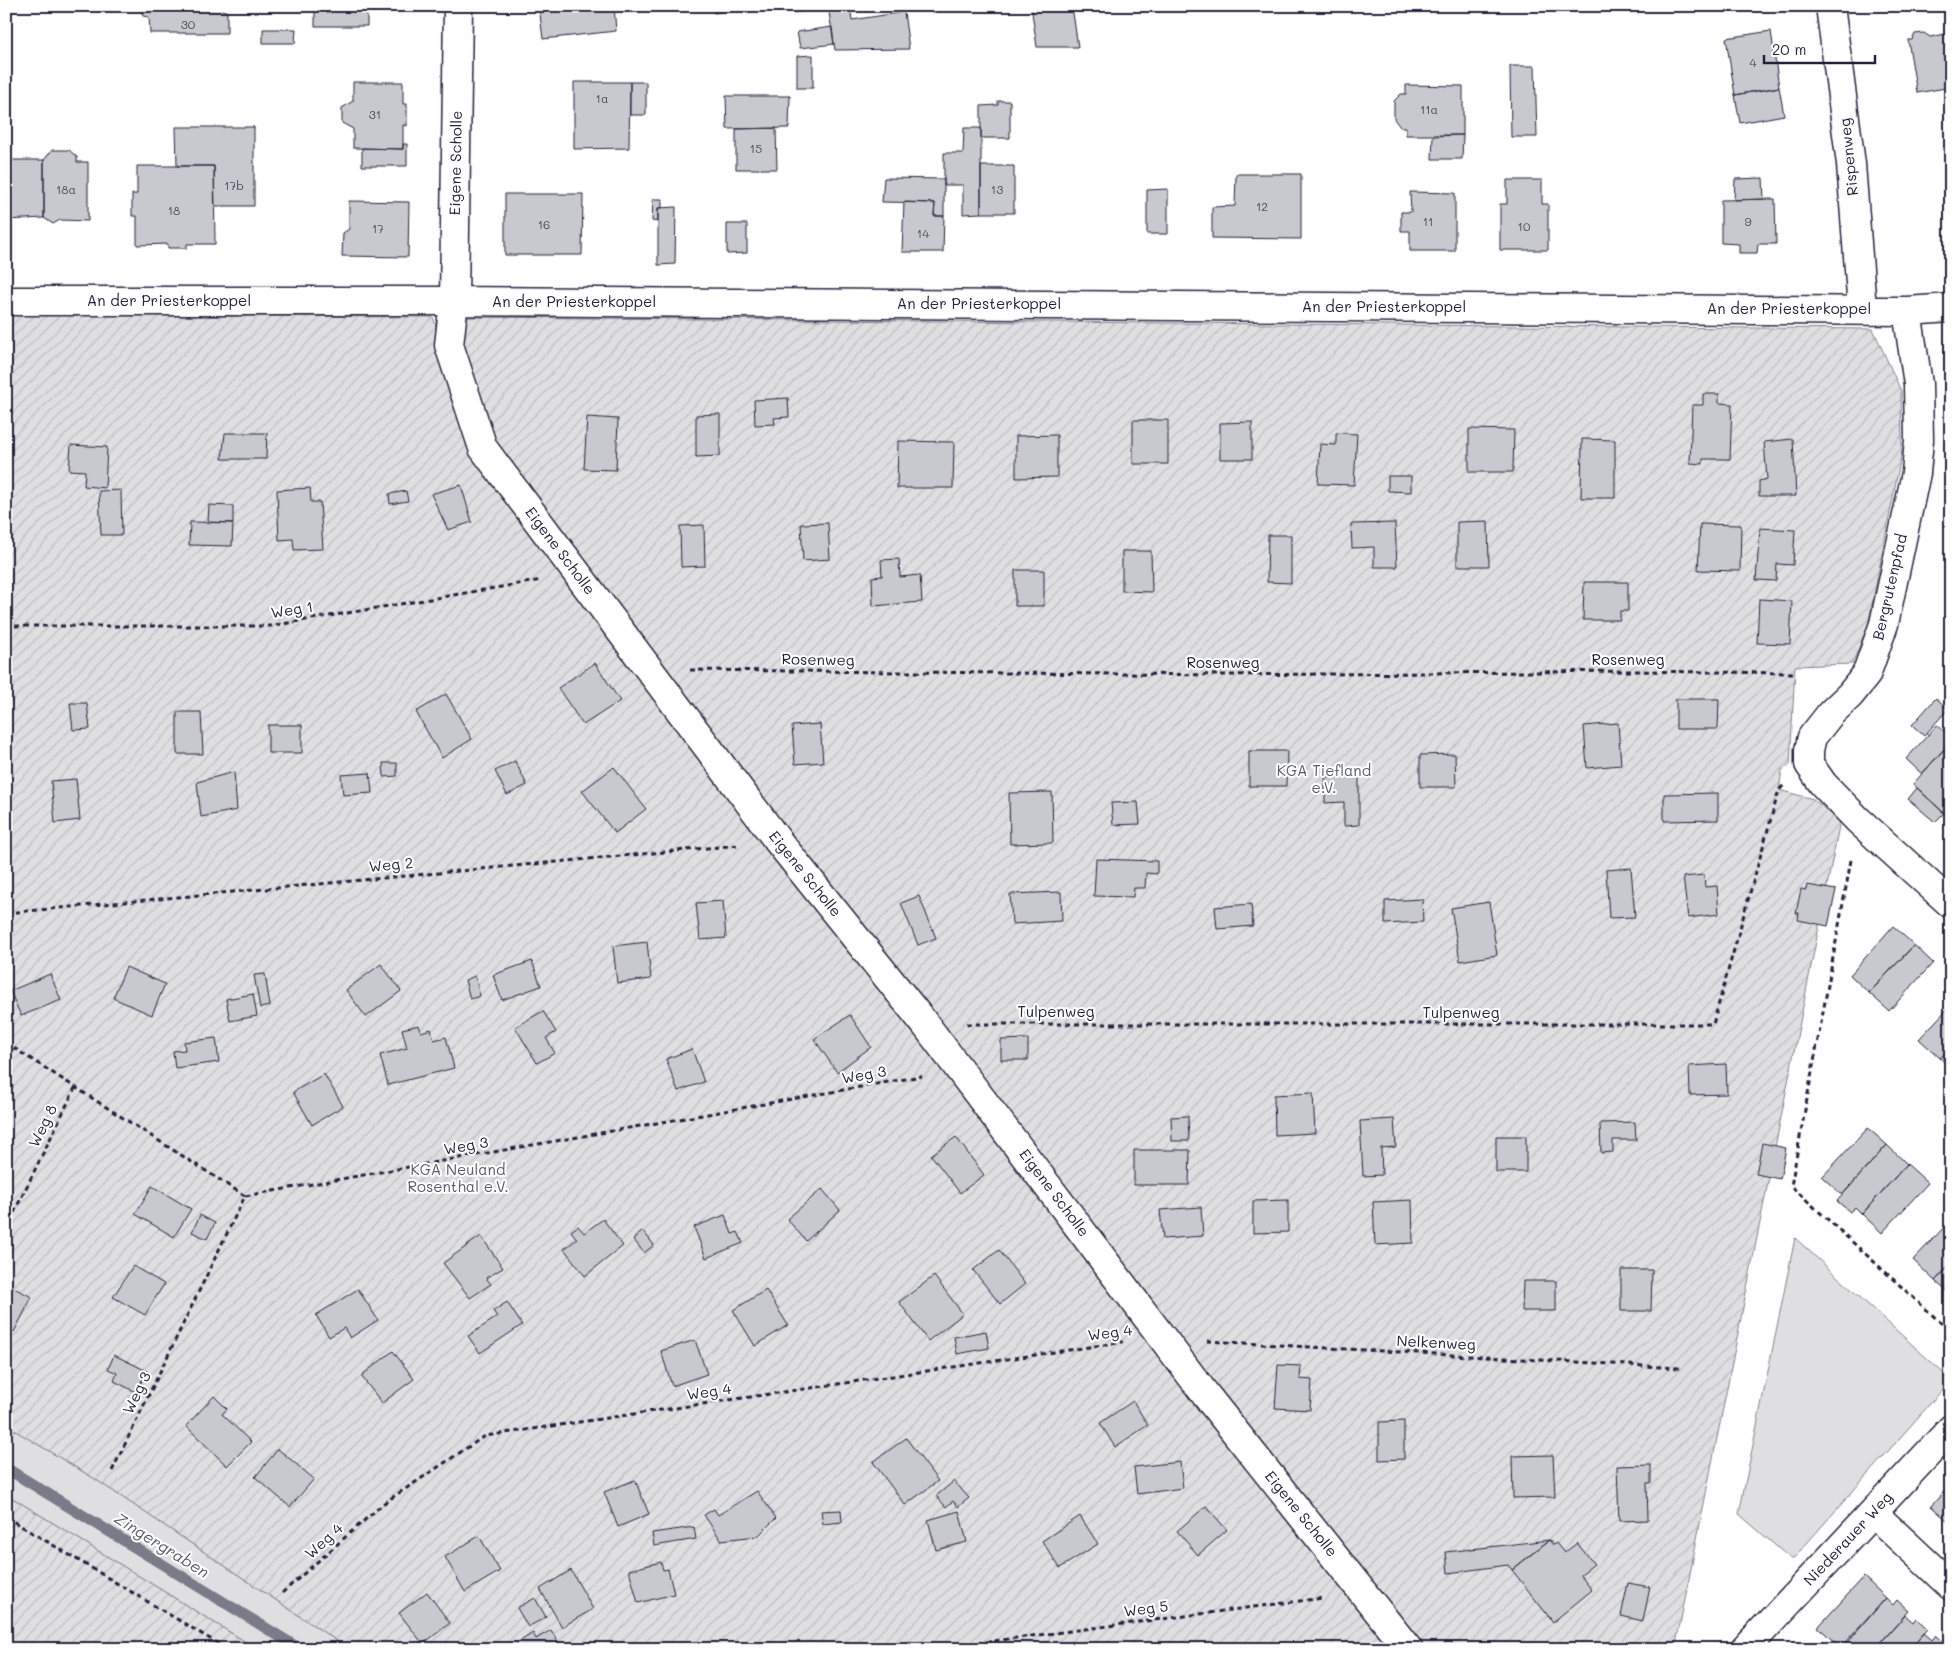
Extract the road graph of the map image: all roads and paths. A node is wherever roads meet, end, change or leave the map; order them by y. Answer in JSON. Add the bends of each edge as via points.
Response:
{"nodes":[{"id":1,"x":458,"y":6,"type":"edge"},
{"id":2,"x":1830,"y":6,"type":"edge"},
{"id":3,"x":6,"y":301,"type":"edge"},
{"id":4,"x":454,"y":301,"type":"junction"},
{"id":5,"x":1951,"y":308,"type":"edge"},
{"id":6,"x":1862,"y":309,"type":"junction"},
{"id":7,"x":1907,"y":311,"type":"junction"},
{"id":8,"x":577,"y":574,"type":"junction"},
{"id":9,"x":6,"y":626,"type":"edge"},
{"id":10,"x":651,"y":671,"type":"junction"},
{"id":11,"x":1794,"y":673,"type":"dead end"},
{"id":12,"x":1809,"y":764,"type":"junction"},
{"id":13,"x":1858,"y":820,"type":"junction"},
{"id":14,"x":778,"y":841,"type":"junction"},
{"id":15,"x":1951,"y":904,"type":"edge"},
{"id":16,"x":6,"y":913,"type":"edge"},
{"id":17,"x":925,"y":1024,"type":"junction"},
{"id":18,"x":6,"y":1043,"type":"edge"},
{"id":19,"x":960,"y":1070,"type":"junction"},
{"id":20,"x":75,"y":1088,"type":"junction"},
{"id":21,"x":245,"y":1196,"type":"junction"},
{"id":22,"x":6,"y":1229,"type":"edge"},
{"id":23,"x":1951,"y":1332,"type":"edge"},
{"id":24,"x":1164,"y":1340,"type":"junction"},
{"id":25,"x":1192,"y":1340,"type":"joint"},
{"id":26,"x":1680,"y":1368,"type":"dead end"},
{"id":27,"x":1951,"y":1429,"type":"edge"},
{"id":28,"x":112,"y":1471,"type":"dead end"},
{"id":29,"x":1873,"y":1513,"type":"junction"},
{"id":30,"x":6,"y":1516,"type":"edge"},
{"id":31,"x":1951,"y":1586,"type":"edge"},
{"id":32,"x":1364,"y":1592,"type":"junction"},
{"id":33,"x":282,"y":1593,"type":"dead end"},
{"id":34,"x":227,"y":1649,"type":"edge"},
{"id":35,"x":932,"y":1649,"type":"edge"},
{"id":36,"x":1408,"y":1649,"type":"edge"},
{"id":37,"x":1745,"y":1649,"type":"edge"}],
"edges":[{"from":1,"to":4,"type":"street","name":"Eigene Scholle"},
{"from":2,"to":6,"type":"street","name":"Rispenweg","via":[[1851,164]]},
{"from":3,"to":4,"type":"street","name":"An der Priesterkoppel"},
{"from":4,"to":6,"type":"street","name":"An der Priesterkoppel"},
{"from":4,"to":8,"type":"street","name":"Eigene Scholle","via":[[449,344],[484,448]]},
{"from":5,"to":7,"type":"street","name":"An der Priesterkoppel"},
{"from":6,"to":7,"type":"street","name":"An der Priesterkoppel"},
{"from":7,"to":12,"type":"street","name":"Bergrutenpfad","via":[[1918,384],[1918,456],[1884,624],[1866,675],[1812,737]]},
{"from":8,"to":9,"type":"path","name":"Weg 1","via":[[270,626]]},
{"from":8,"to":10,"type":"street","name":"Eigene Scholle"},
{"from":10,"to":11,"type":"path","name":"Rosenweg","via":[[1216,675],[1621,671]]},
{"from":10,"to":14,"type":"street","name":"Eigene Scholle"},
{"from":12,"to":13,"type":"street","via":[[1823,784]]},
{"from":12,"to":17,"type":"path","name":"Tulpenweg","via":[[1779,790],[1713,1024]]},
{"from":13,"to":15,"type":"street"},
{"from":13,"to":23,"type":"path","via":[[1791,1186]]},
{"from":14,"to":16,"type":"path","name":"Weg 2"},
{"from":14,"to":17,"type":"street","name":"Eigene Scholle"},
{"from":17,"to":19,"type":"street","name":"Eigene Scholle"},
{"from":18,"to":20,"type":"path"},
{"from":19,"to":21,"type":"path","name":"Weg 3"},
{"from":19,"to":24,"type":"street","name":"Eigene Scholle"},
{"from":20,"to":21,"type":"path"},
{"from":20,"to":22,"type":"path","name":"Weg 8"},
{"from":21,"to":28,"type":"path","name":"Weg 3"},
{"from":24,"to":25,"type":"path","name":"Weg 4"},
{"from":24,"to":32,"type":"street","name":"Eigene Scholle"},
{"from":24,"to":33,"type":"path","name":"Weg 4","via":[[1118,1342],[485,1436],[384,1503]]},
{"from":25,"to":26,"type":"path","name":"Nelkenweg"},
{"from":27,"to":29,"type":"street","name":"Niederauer Weg"},
{"from":29,"to":31,"type":"street"},
{"from":29,"to":37,"type":"street","name":"Niederauer Weg"},
{"from":30,"to":34,"type":"path"},
{"from":32,"to":35,"type":"path","name":"Weg 5"},
{"from":32,"to":36,"type":"street","name":"Eigene Scholle"}]}
